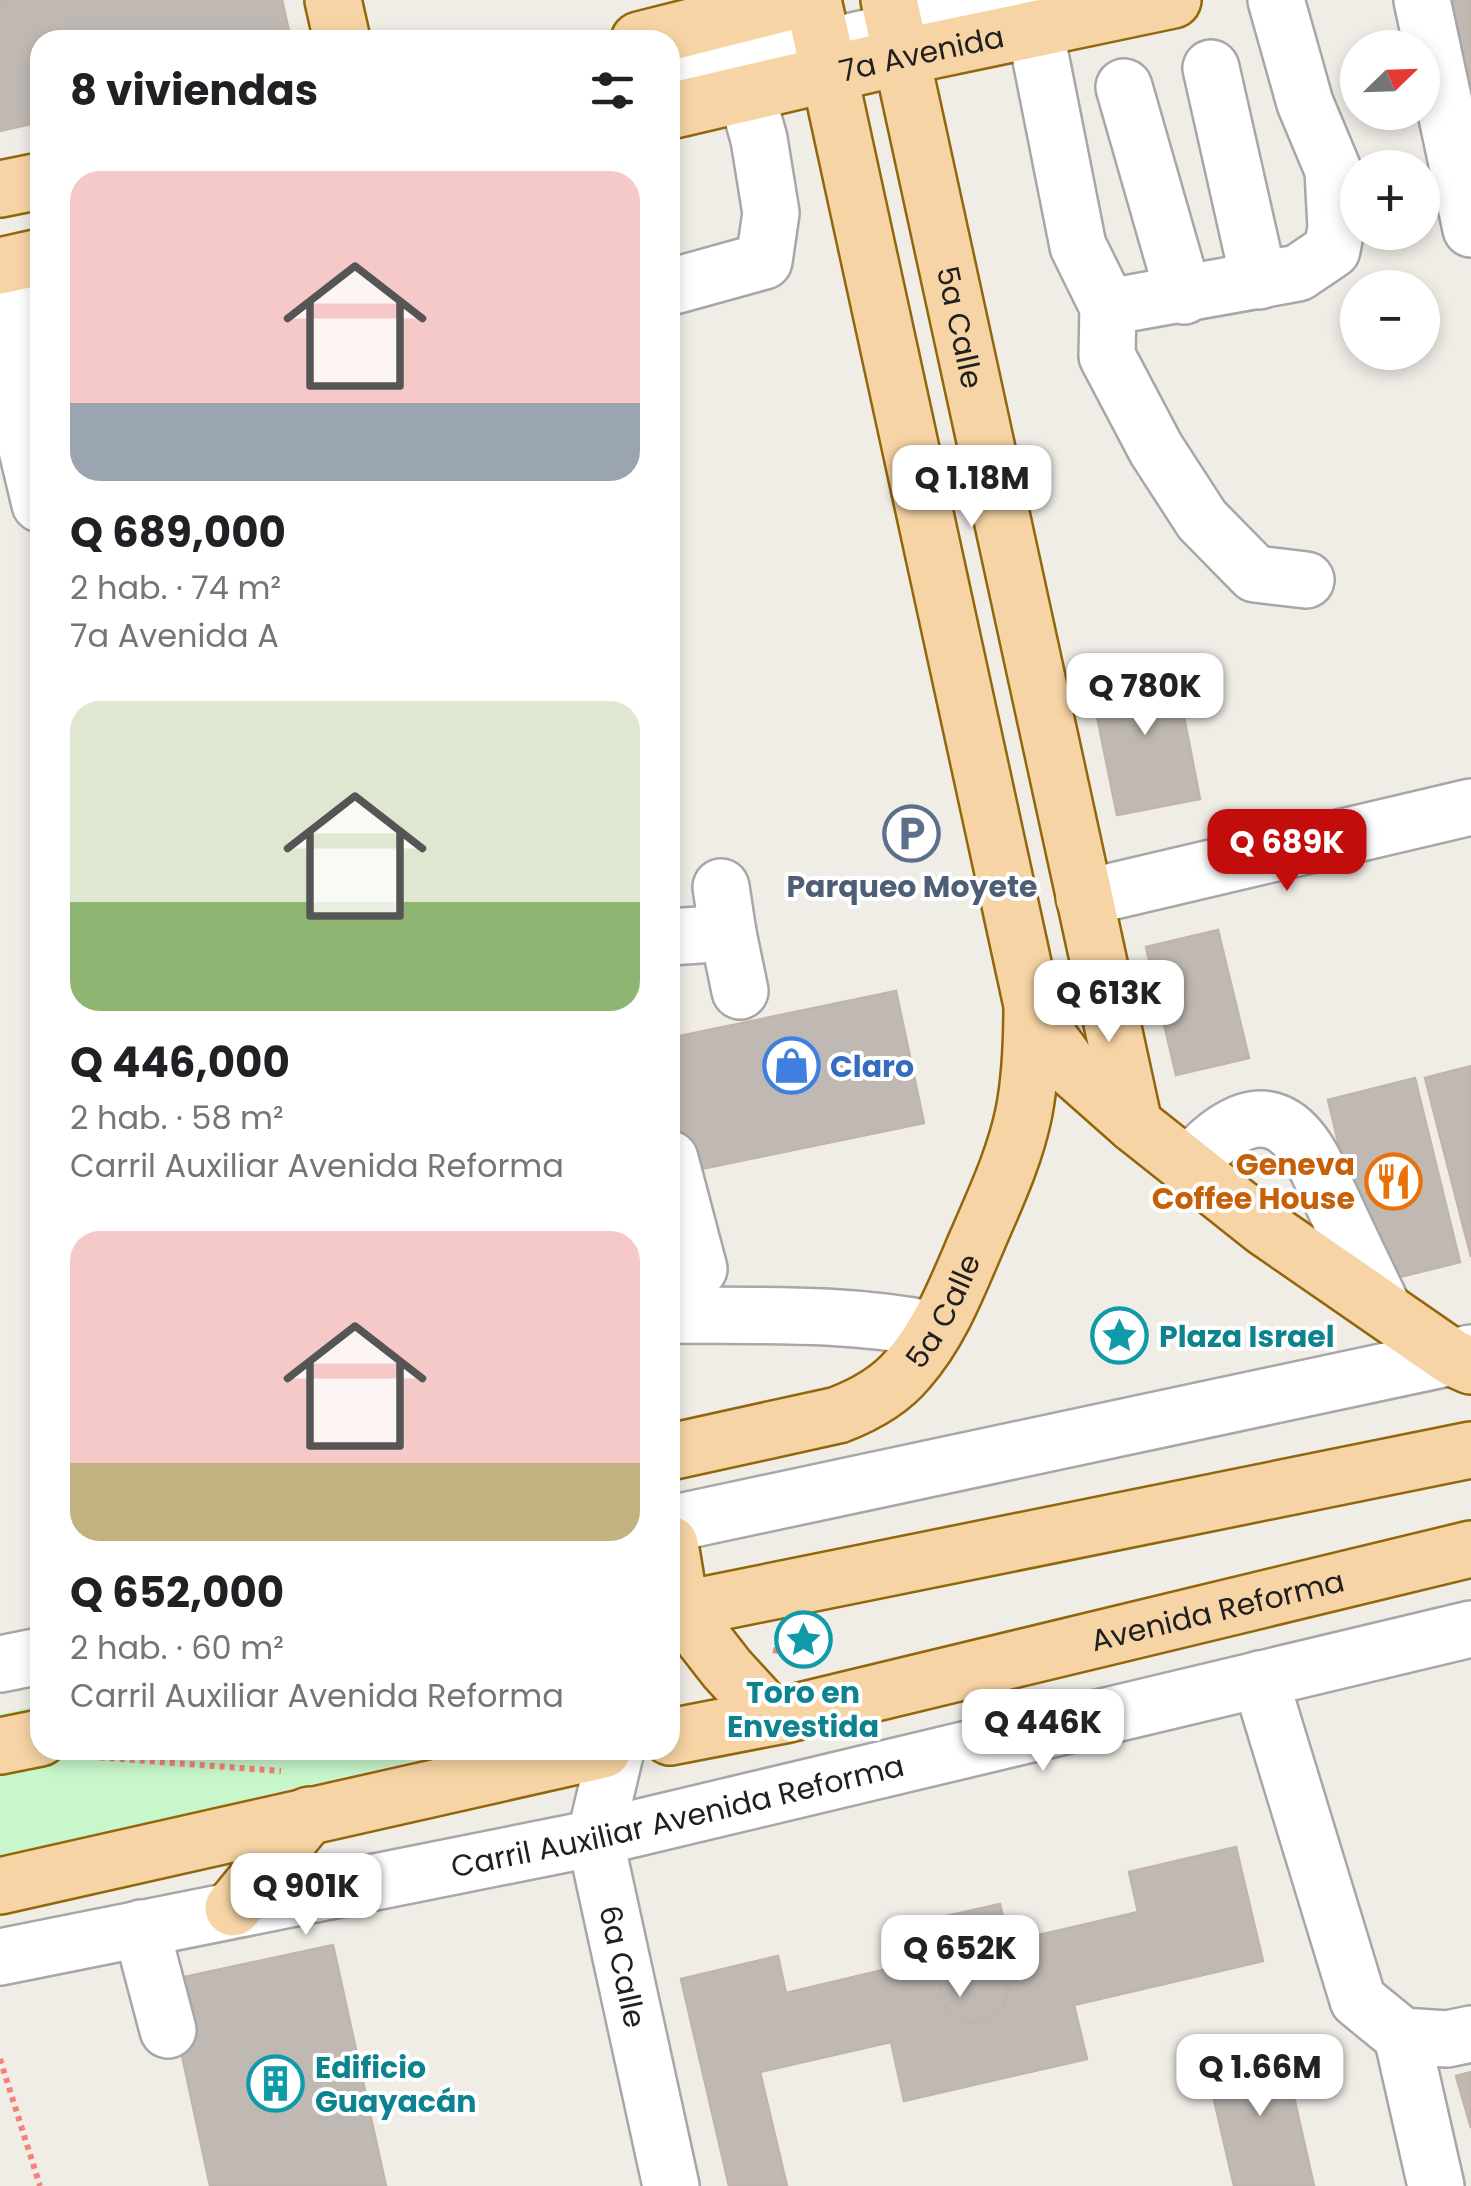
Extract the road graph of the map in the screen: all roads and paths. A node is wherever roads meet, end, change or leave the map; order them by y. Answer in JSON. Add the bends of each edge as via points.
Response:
{"nodes":[{"id":1,"x":333,"y":0,"type":"edge"},
{"id":2,"x":1173,"y":0,"type":"edge"},
{"id":3,"x":1276,"y":0,"type":"edge"},
{"id":4,"x":1422,"y":0,"type":"edge"},
{"id":5,"x":1033,"y":14,"type":"edge"},
{"id":6,"x":895,"y":29,"type":"edge"},
{"id":7,"x":340,"y":30,"type":"edge"},
{"id":8,"x":816,"y":30,"type":"edge"},
{"id":9,"x":680,"y":38,"type":"edge"},
{"id":10,"x":1211,"y":68,"type":"dead end"},
{"id":11,"x":680,"y":79,"type":"edge"},
{"id":12,"x":1124,"y":87,"type":"dead end"},
{"id":13,"x":746,"y":93,"type":"junction"},
{"id":14,"x":680,"y":109,"type":"edge"},
{"id":15,"x":30,"y":183,"type":"edge"},
{"id":16,"x":0,"y":190,"type":"edge"},
{"id":17,"x":1471,"y":229,"type":"edge"},
{"id":18,"x":21,"y":250,"type":"edge"},
{"id":19,"x":1259,"y":281,"type":"junction"},
{"id":20,"x":680,"y":284,"type":"edge"},
{"id":21,"x":1184,"y":296,"type":"junction"},
{"id":22,"x":1108,"y":307,"type":"junction"},
{"id":23,"x":4,"y":360,"type":"edge"},
{"id":24,"x":30,"y":464,"type":"edge"},
{"id":25,"x":1306,"y":580,"type":"dead end"},
{"id":26,"x":1471,"y":807,"type":"edge"},
{"id":27,"x":1084,"y":898,"type":"junction"},
{"id":28,"x":680,"y":932,"type":"edge"},
{"id":29,"x":740,"y":991,"type":"dead end"},
{"id":30,"x":1032,"y":1005,"type":"junction"},
{"id":31,"x":1134,"y":1124,"type":"junction"},
{"id":32,"x":1188,"y":1166,"type":"junction"},
{"id":33,"x":680,"y":1197,"type":"edge"},
{"id":34,"x":699,"y":1269,"type":"dead end"},
{"id":35,"x":1384,"y":1310,"type":"junction"},
{"id":36,"x":680,"y":1315,"type":"edge"},
{"id":37,"x":936,"y":1330,"type":"junction"},
{"id":38,"x":1465,"y":1359,"type":"edge"},
{"id":39,"x":680,"y":1450,"type":"edge"},
{"id":40,"x":1471,"y":1450,"type":"edge"},
{"id":41,"x":680,"y":1522,"type":"edge"},
{"id":42,"x":1471,"y":1550,"type":"edge"},
{"id":43,"x":680,"y":1617,"type":"edge"},
{"id":44,"x":680,"y":1624,"type":"edge"},
{"id":45,"x":1471,"y":1629,"type":"edge"},
{"id":46,"x":30,"y":1658,"type":"edge"},
{"id":47,"x":0,"y":1664,"type":"edge"},
{"id":48,"x":1260,"y":1679,"type":"junction"},
{"id":49,"x":771,"y":1717,"type":"junction"},
{"id":50,"x":680,"y":1735,"type":"edge"},
{"id":51,"x":0,"y":1746,"type":"edge"},
{"id":52,"x":30,"y":1747,"type":"edge"},
{"id":53,"x":173,"y":1760,"type":"edge"},
{"id":54,"x":531,"y":1760,"type":"edge"},
{"id":55,"x":614,"y":1760,"type":"edge"},
{"id":56,"x":304,"y":1791,"type":"junction"},
{"id":57,"x":596,"y":1838,"type":"junction"},
{"id":58,"x":0,"y":1886,"type":"edge"},
{"id":59,"x":234,"y":1908,"type":"junction"},
{"id":60,"x":141,"y":1928,"type":"junction"},
{"id":61,"x":0,"y":1956,"type":"edge"},
{"id":62,"x":168,"y":2030,"type":"dead end"},
{"id":63,"x":1471,"y":2034,"type":"edge"},
{"id":64,"x":1402,"y":2036,"type":"junction"},
{"id":65,"x":0,"y":2059,"type":"edge"},
{"id":66,"x":40,"y":2186,"type":"edge"},
{"id":67,"x":671,"y":2186,"type":"edge"},
{"id":68,"x":1436,"y":2186,"type":"edge"}],
"edges":[{"from":1,"to":7,"type":"main road"},
{"from":2,"to":5,"type":"main road","name":"7a Avenida"},
{"from":3,"to":19,"type":"street","via":[[1332,170],[1336,228],[1332,250],[1298,273]]},
{"from":4,"to":17,"type":"street"},
{"from":5,"to":6,"type":"main road","name":"7a Avenida"},
{"from":5,"to":22,"type":"street","via":[[1078,246]]},
{"from":6,"to":8,"type":"main road","name":"7a Avenida"},
{"from":6,"to":27,"type":"main road","name":"5a Calle"},
{"from":8,"to":9,"type":"main road","name":"7a Avenida"},
{"from":8,"to":11,"type":"street"},
{"from":8,"to":13,"type":"main road","name":"7a Avenida"},
{"from":8,"to":30,"type":"main road","name":"5a Calle"},
{"from":10,"to":19,"type":"street"},
{"from":12,"to":21,"type":"street"},
{"from":13,"to":14,"type":"main road","name":"7a Avenida"},
{"from":13,"to":20,"type":"street","via":[[771,213],[764,261]]},
{"from":15,"to":16,"type":"main road"},
{"from":18,"to":23,"type":"street","via":[[20,318]]},
{"from":19,"to":21,"type":"street"},
{"from":21,"to":22,"type":"street"},
{"from":22,"to":25,"type":"street","via":[[1107,356],[1202,520],[1256,574]]},
{"from":23,"to":24,"type":"street"},
{"from":26,"to":27,"type":"street"},
{"from":27,"to":31,"type":"main road","name":"5a Calle"},
{"from":28,"to":29,"type":"street","via":[[725,910]]},
{"from":30,"to":31,"type":"main road","name":"5a Calle","via":[[1073,1070]]},
{"from":30,"to":37,"type":"main road","name":"5a Calle","via":[[1020,1134]]},
{"from":31,"to":32,"type":"main road","name":"5a Calle"},
{"from":32,"to":35,"type":"main road","name":"5a Calle"},
{"from":32,"to":35,"type":"street","via":[[1238,1123],[1262,1118],[1284,1124],[1306,1149]]},
{"from":33,"to":34,"type":"street"},
{"from":35,"to":38,"type":"main road","name":"5a Calle"},
{"from":36,"to":37,"type":"street","via":[[880,1319]]},
{"from":37,"to":39,"type":"main road","name":"5a Calle","via":[[905,1374],[861,1406]]},
{"from":38,"to":41,"type":"street"},
{"from":40,"to":43,"type":"main road"},
{"from":42,"to":49,"type":"main road","name":"Avenida Reforma"},
{"from":44,"to":49,"type":"main road"},
{"from":45,"to":48,"type":"street","name":"Carril Auxiliar Avenida Reforma"},
{"from":46,"to":47,"type":"street"},
{"from":48,"to":57,"type":"street","name":"Carril Auxiliar Avenida Reforma"},
{"from":48,"to":64,"type":"street","via":[[1358,2000]]},
{"from":49,"to":50,"type":"main road","name":"Avenida Reforma"},
{"from":51,"to":52,"type":"main road"},
{"from":53,"to":56,"type":"path","via":[[281,1772]]},
{"from":54,"to":56,"type":"main road"},
{"from":55,"to":57,"type":"street","name":"6a Calle"},
{"from":56,"to":58,"type":"main road"},
{"from":56,"to":59,"type":"main road"},
{"from":57,"to":59,"type":"street","name":"Carril Auxiliar Avenida Reforma"},
{"from":57,"to":67,"type":"street","name":"6a Calle"},
{"from":59,"to":60,"type":"street","name":"Carril Auxiliar Avenida Reforma"},
{"from":60,"to":61,"type":"street","name":"Carril Auxiliar Avenida Reforma"},
{"from":60,"to":62,"type":"street"},
{"from":63,"to":64,"type":"street"},
{"from":64,"to":68,"type":"street"},
{"from":65,"to":66,"type":"path"}]}
